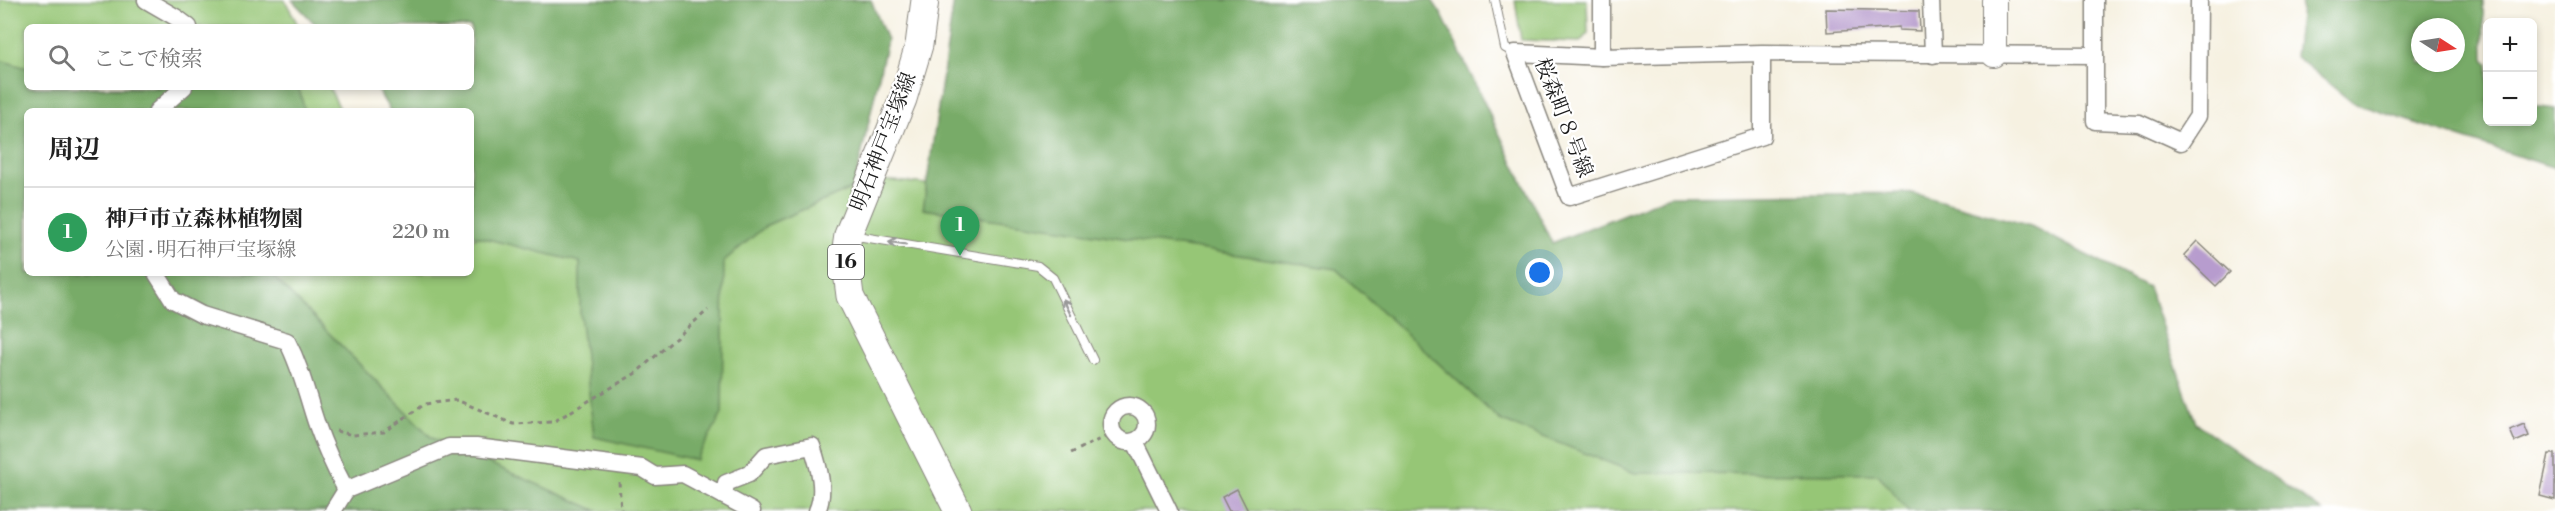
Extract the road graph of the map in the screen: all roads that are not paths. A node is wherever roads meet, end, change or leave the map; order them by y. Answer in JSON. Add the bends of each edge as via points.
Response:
{"nodes":[{"id":1,"x":146,"y":0,"type":"edge"},
{"id":2,"x":925,"y":0,"type":"edge"},
{"id":3,"x":1495,"y":0,"type":"edge"},
{"id":4,"x":1602,"y":0,"type":"edge"},
{"id":5,"x":1931,"y":0,"type":"edge"},
{"id":6,"x":1994,"y":0,"type":"edge"},
{"id":7,"x":2095,"y":0,"type":"edge"},
{"id":8,"x":2199,"y":0,"type":"edge"},
{"id":9,"x":185,"y":24,"type":"edge"},
{"id":10,"x":1515,"y":53,"type":"junction"},
{"id":11,"x":1762,"y":53,"type":"junction"},
{"id":12,"x":1933,"y":55,"type":"junction"},
{"id":13,"x":1994,"y":55,"type":"junction"},
{"id":14,"x":2095,"y":55,"type":"junction"},
{"id":15,"x":1602,"y":57,"type":"junction"},
{"id":16,"x":181,"y":90,"type":"edge"},
{"id":17,"x":160,"y":108,"type":"edge"},
{"id":18,"x":848,"y":235,"type":"junction"},
{"id":19,"x":158,"y":276,"type":"edge"},
{"id":20,"x":1093,"y":360,"type":"dead end"},
{"id":21,"x":1135,"y":442,"type":"junction"},
{"id":22,"x":346,"y":490,"type":"junction"},
{"id":23,"x":724,"y":496,"type":"junction"},
{"id":24,"x":333,"y":511,"type":"edge"},
{"id":25,"x":752,"y":511,"type":"edge"},
{"id":26,"x":817,"y":511,"type":"edge"},
{"id":27,"x":958,"y":511,"type":"edge"},
{"id":28,"x":1169,"y":511,"type":"edge"}],
"edges":[{"from":1,"to":9,"type":"street"},
{"from":2,"to":18,"type":"main road","name":"明石神戸宝塚線","number":"16","via":[[919,45],[903,99]]},
{"from":3,"to":10,"type":"lane","via":[[1505,48]]},
{"from":4,"to":15,"type":"street"},
{"from":5,"to":12,"type":"street"},
{"from":6,"to":13,"type":"street"},
{"from":7,"to":14,"type":"street"},
{"from":8,"to":14,"type":"street","via":[[2198,116],[2181,142],[2139,123],[2095,122]]},
{"from":10,"to":11,"type":"street","name":"桜森町８号線","via":[[1569,197],[1762,136]]},
{"from":10,"to":15,"type":"street","name":"桜森町８号線"},
{"from":11,"to":12,"type":"street","name":"桜森町８号線"},
{"from":11,"to":15,"type":"street","name":"桜森町８号線"},
{"from":12,"to":13,"type":"street","name":"桜森町８号線"},
{"from":13,"to":14,"type":"street","name":"桜森町８号線"},
{"from":16,"to":17,"type":"street"},
{"from":20,"to":18,"type":"lane","one_way":true,"via":[[1053,278],[1038,266]]},
{"from":18,"to":27,"type":"main road","name":"明石神戸宝塚線","number":"16","via":[[845,256],[850,296]]},
{"from":19,"to":22,"type":"street","via":[[173,300],[202,315],[287,341],[300,366],[332,464]]},
{"from":21,"to":21,"type":"street","via":[[1122,442],[1113,433],[1110,422],[1114,412],[1124,406],[1136,406],[1148,424],[1144,435]]},
{"from":21,"to":28,"type":"street"},
{"from":22,"to":23,"type":"street","via":[[449,447],[476,447],[642,468],[655,476],[683,474]]},
{"from":22,"to":24,"type":"street"},
{"from":23,"to":25,"type":"street"},
{"from":23,"to":26,"type":"street","via":[[726,483],[750,474],[766,455],[812,446],[822,501]]}]}
